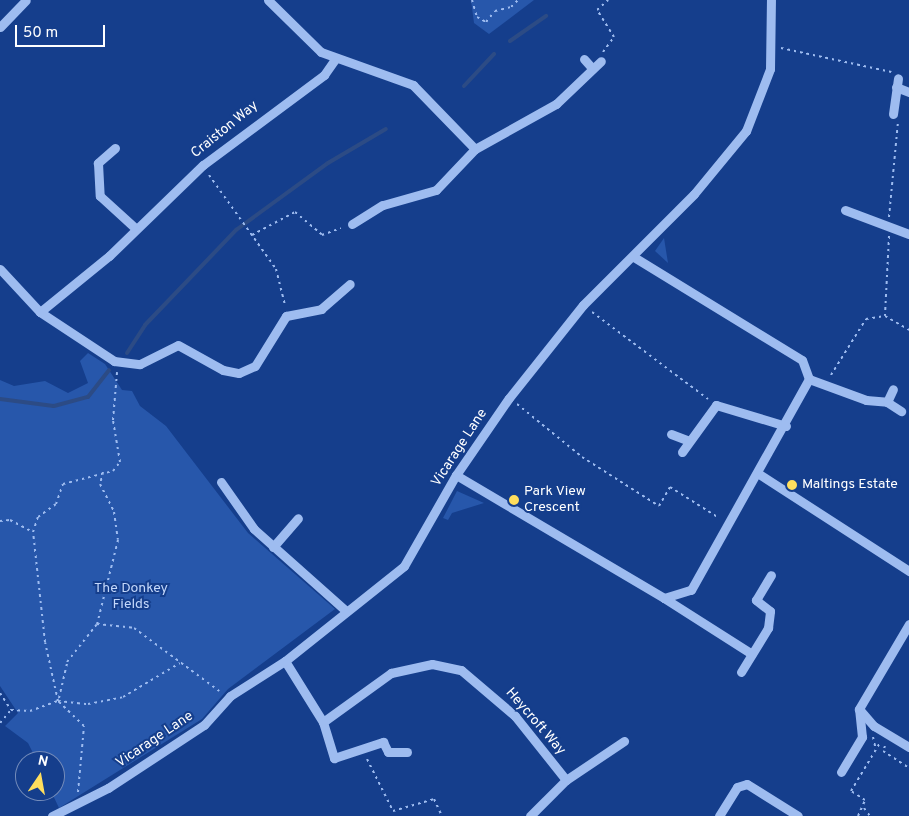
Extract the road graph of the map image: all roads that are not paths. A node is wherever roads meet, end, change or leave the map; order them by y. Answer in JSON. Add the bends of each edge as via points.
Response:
{"nodes":[{"id":1,"x":26,"y":0,"type":"edge"},
{"id":2,"x":268,"y":0,"type":"edge"},
{"id":3,"x":771,"y":0,"type":"edge"},
{"id":4,"x":0,"y":27,"type":"edge"},
{"id":5,"x":335,"y":59,"type":"junction"},
{"id":6,"x":584,"y":59,"type":"dead end"},
{"id":7,"x":602,"y":61,"type":"road end"},
{"id":8,"x":592,"y":68,"type":"junction"},
{"id":9,"x":909,"y":92,"type":"edge"},
{"id":10,"x":893,"y":114,"type":"road end"},
{"id":11,"x":116,"y":148,"type":"dead end"},
{"id":12,"x":474,"y":149,"type":"junction"},
{"id":13,"x":845,"y":210,"type":"dead end"},
{"id":14,"x":352,"y":224,"type":"road end"},
{"id":15,"x":135,"y":228,"type":"junction"},
{"id":16,"x":909,"y":234,"type":"edge"},
{"id":17,"x":634,"y":257,"type":"junction"},
{"id":18,"x":1,"y":270,"type":"edge"},
{"id":19,"x":350,"y":284,"type":"dead end"},
{"id":20,"x":40,"y":312,"type":"junction"},
{"id":21,"x":809,"y":379,"type":"junction"},
{"id":22,"x":893,"y":389,"type":"dead end"},
{"id":23,"x":887,"y":402,"type":"junction"},
{"id":24,"x":901,"y":411,"type":"dead end"},
{"id":25,"x":786,"y":426,"type":"junction"},
{"id":26,"x":671,"y":434,"type":"dead end"},
{"id":27,"x":689,"y":441,"type":"junction"},
{"id":28,"x":682,"y":452,"type":"dead end"},
{"id":29,"x":758,"y":474,"type":"junction"},
{"id":30,"x":456,"y":475,"type":"junction"},
{"id":31,"x":221,"y":482,"type":"dead end"},
{"id":32,"x":298,"y":518,"type":"dead end"},
{"id":33,"x":273,"y":547,"type":"junction"},
{"id":34,"x":909,"y":571,"type":"edge"},
{"id":35,"x":770,"y":575,"type":"dead end"},
{"id":36,"x":664,"y":598,"type":"junction"},
{"id":37,"x":345,"y":610,"type":"junction"},
{"id":38,"x":909,"y":624,"type":"edge"},
{"id":39,"x":752,"y":654,"type":"junction"},
{"id":40,"x":285,"y":661,"type":"junction"},
{"id":41,"x":741,"y":672,"type":"dead end"},
{"id":42,"x":859,"y":710,"type":"junction"},
{"id":43,"x":323,"y":722,"type":"junction"},
{"id":44,"x":624,"y":741,"type":"dead end"},
{"id":45,"x":909,"y":747,"type":"edge"},
{"id":46,"x":407,"y":752,"type":"dead end"},
{"id":47,"x":841,"y":772,"type":"dead end"},
{"id":48,"x":566,"y":780,"type":"junction"},
{"id":49,"x":52,"y":816,"type":"edge"},
{"id":50,"x":530,"y":816,"type":"edge"},
{"id":51,"x":719,"y":816,"type":"edge"},
{"id":52,"x":798,"y":816,"type":"edge"}],
"edges":[{"from":1,"to":4,"type":"street"},
{"from":2,"to":5,"type":"street","via":[[305,40]]},
{"from":3,"to":17,"type":"street","name":"Vicarage Lane","via":[[774,47],[763,93],[746,131]]},
{"from":5,"to":12,"type":"street","via":[[414,84]]},
{"from":5,"to":15,"type":"street","name":"Craiston Way","via":[[324,75],[203,165]]},
{"from":6,"to":8,"type":"street"},
{"from":7,"to":8,"type":"street"},
{"from":8,"to":12,"type":"street","via":[[556,104]]},
{"from":9,"to":10,"type":"street","via":[[897,82]]},
{"from":11,"to":15,"type":"street","via":[[98,163],[100,196]]},
{"from":12,"to":14,"type":"street","via":[[436,190],[383,205]]},
{"from":13,"to":16,"type":"street","via":[[889,223]]},
{"from":15,"to":20,"type":"street","name":"Craiston Way"},
{"from":17,"to":21,"type":"street","via":[[802,360]]},
{"from":17,"to":30,"type":"street","name":"Vicarage Lane","via":[[583,305],[509,398]]},
{"from":18,"to":20,"type":"street"},
{"from":19,"to":20,"type":"street","via":[[320,309],[297,310],[286,316],[262,356],[247,372],[223,370],[178,345],[140,364],[121,363]]},
{"from":21,"to":23,"type":"street","via":[[827,382],[866,400]]},
{"from":21,"to":25,"type":"street"},
{"from":22,"to":23,"type":"street"},
{"from":23,"to":24,"type":"street"},
{"from":25,"to":27,"type":"street","via":[[716,405]]},
{"from":25,"to":29,"type":"street"},
{"from":26,"to":27,"type":"street"},
{"from":27,"to":28,"type":"street"},
{"from":29,"to":34,"type":"street"},
{"from":29,"to":36,"type":"street","via":[[691,590]]},
{"from":30,"to":36,"type":"street"},
{"from":30,"to":37,"type":"street","name":"Vicarage Lane","via":[[404,566]]},
{"from":31,"to":33,"type":"street","via":[[254,529]]},
{"from":32,"to":33,"type":"street"},
{"from":33,"to":37,"type":"street"},
{"from":35,"to":39,"type":"street","via":[[756,600],[770,611],[763,637]]},
{"from":36,"to":39,"type":"street"},
{"from":37,"to":40,"type":"street","name":"Vicarage Lane"},
{"from":38,"to":42,"type":"street"},
{"from":39,"to":41,"type":"street"},
{"from":40,"to":43,"type":"street"},
{"from":40,"to":49,"type":"street","name":"Vicarage Lane","via":[[230,696],[204,725],[76,805]]},
{"from":42,"to":45,"type":"street","via":[[874,726]]},
{"from":42,"to":47,"type":"street","via":[[862,737]]},
{"from":43,"to":46,"type":"street","via":[[334,758],[383,742],[388,752]]},
{"from":43,"to":48,"type":"street","name":"Heycroft Way","via":[[390,673],[432,664],[461,670],[515,716]]},
{"from":44,"to":48,"type":"street"},
{"from":48,"to":50,"type":"street"},
{"from":51,"to":52,"type":"street","via":[[737,787],[747,784]]}]}
